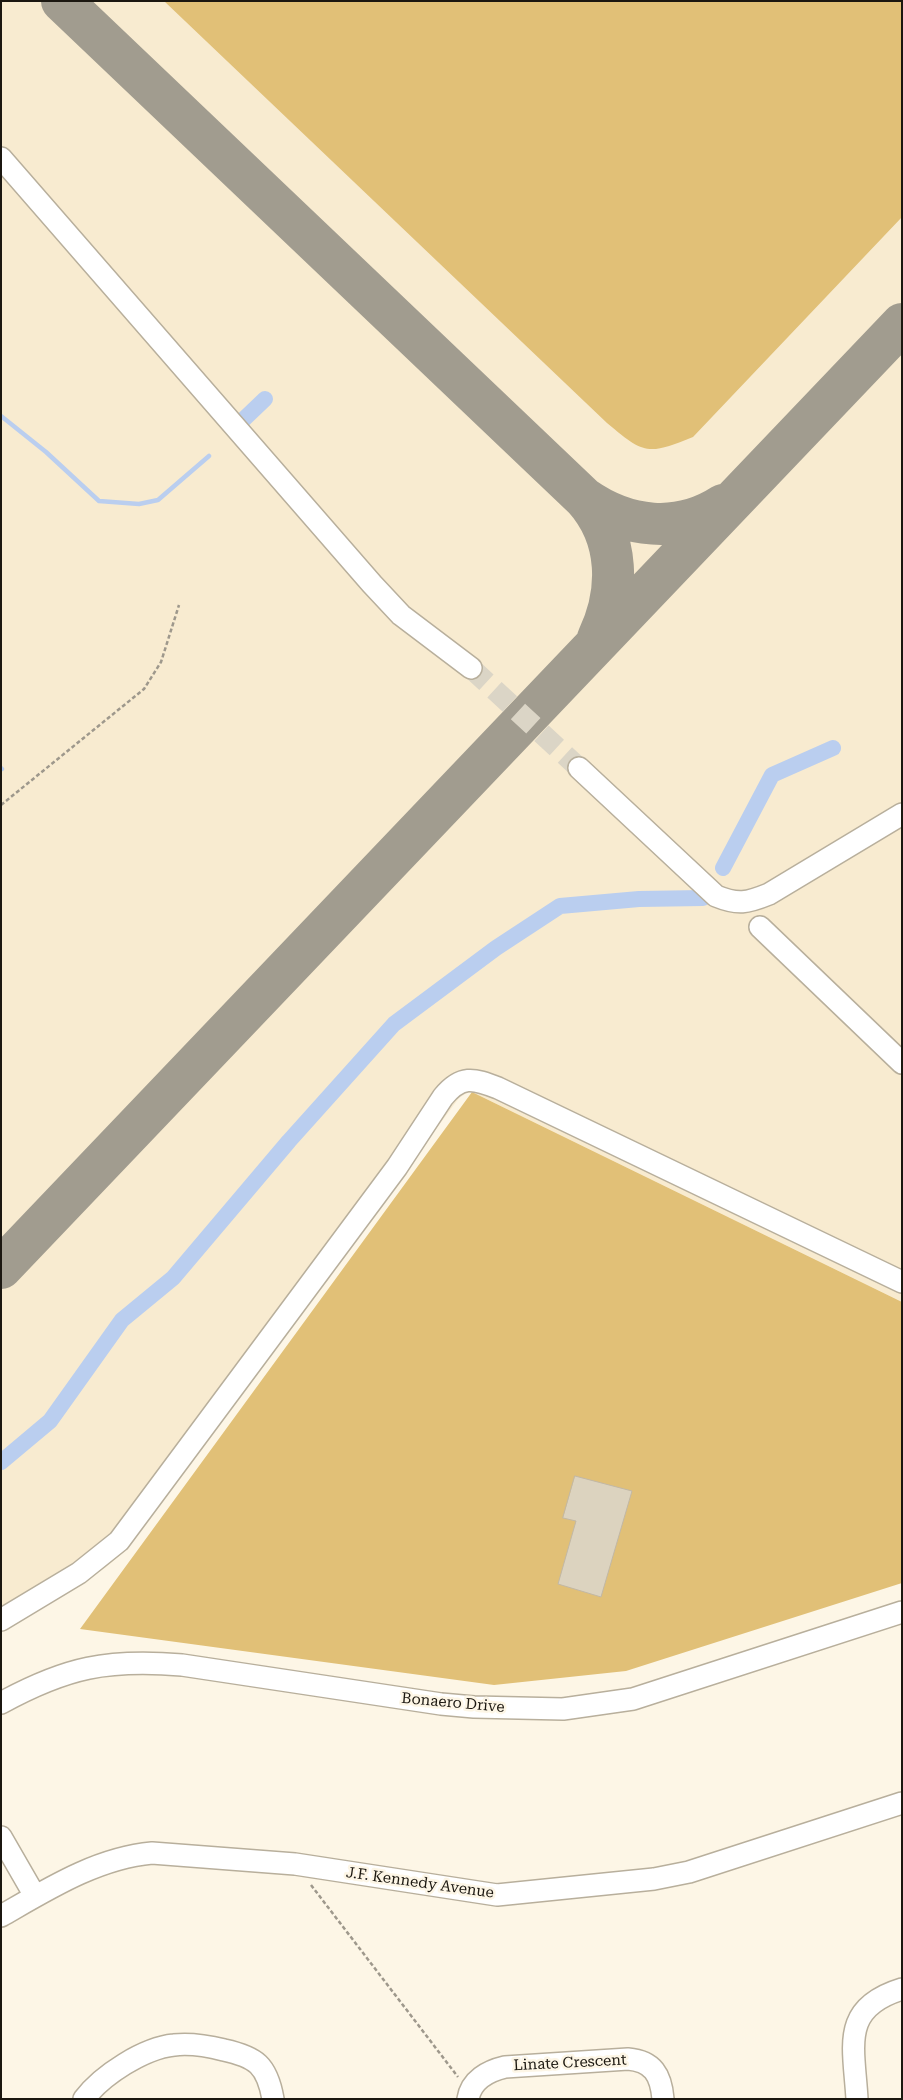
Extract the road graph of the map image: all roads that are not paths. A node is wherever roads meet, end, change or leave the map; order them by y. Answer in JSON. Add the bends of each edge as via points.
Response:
{"nodes":[{"id":1,"x":1,"y":158,"type":"edge"},
{"id":2,"x":471,"y":668,"type":"tunnel mouth"},
{"id":3,"x":579,"y":768,"type":"tunnel mouth"},
{"id":4,"x":902,"y":814,"type":"edge"},
{"id":5,"x":760,"y":927,"type":"dead end"},
{"id":6,"x":902,"y":1063,"type":"edge"},
{"id":7,"x":902,"y":1282,"type":"edge"},
{"id":8,"x":902,"y":1612,"type":"edge"},
{"id":9,"x":1,"y":1620,"type":"edge"},
{"id":10,"x":1,"y":1703,"type":"edge"},
{"id":11,"x":902,"y":1803,"type":"edge"},
{"id":12,"x":1,"y":1837,"type":"edge"},
{"id":13,"x":35,"y":1896,"type":"junction"},
{"id":14,"x":1,"y":1916,"type":"edge"},
{"id":15,"x":902,"y":1989,"type":"edge"},
{"id":16,"x":469,"y":2095,"type":"edge"},
{"id":17,"x":84,"y":2099,"type":"edge"},
{"id":18,"x":272,"y":2099,"type":"edge"},
{"id":19,"x":663,"y":2099,"type":"edge"},
{"id":20,"x":857,"y":2099,"type":"edge"}],
"edges":[{"from":1,"to":2,"type":"street","via":[[372,584],[419,630]]},
{"from":3,"to":4,"type":"street","via":[[716,896],[732,902],[745,902],[769,894]]},
{"from":5,"to":6,"type":"street"},
{"from":7,"to":9,"type":"street","via":[[498,1088],[479,1081],[460,1081],[443,1097],[398,1167],[119,1541],[79,1573]]},
{"from":8,"to":10,"type":"street","name":"Bonaero Drive","via":[[633,1699],[563,1709],[458,1706],[182,1665],[140,1662],[69,1672],[36,1684]]},
{"from":11,"to":13,"type":"street","name":"J.F. Kennedy Avenue","via":[[689,1872],[654,1879],[509,1895],[295,1864],[175,1854],[134,1855],[92,1868]]},
{"from":12,"to":13,"type":"street"},
{"from":13,"to":14,"type":"street","name":"J.F. Kennedy Avenue"},
{"from":15,"to":20,"type":"street","via":[[870,2003],[857,2022],[854,2038]]},
{"from":16,"to":19,"type":"street","name":"Linate Crescent","via":[[478,2080],[490,2070],[628,2059],[642,2061],[654,2069],[659,2075]]},
{"from":17,"to":18,"type":"street","via":[[106,2076],[145,2054],[172,2045],[187,2044],[253,2059],[268,2078]]}]}
